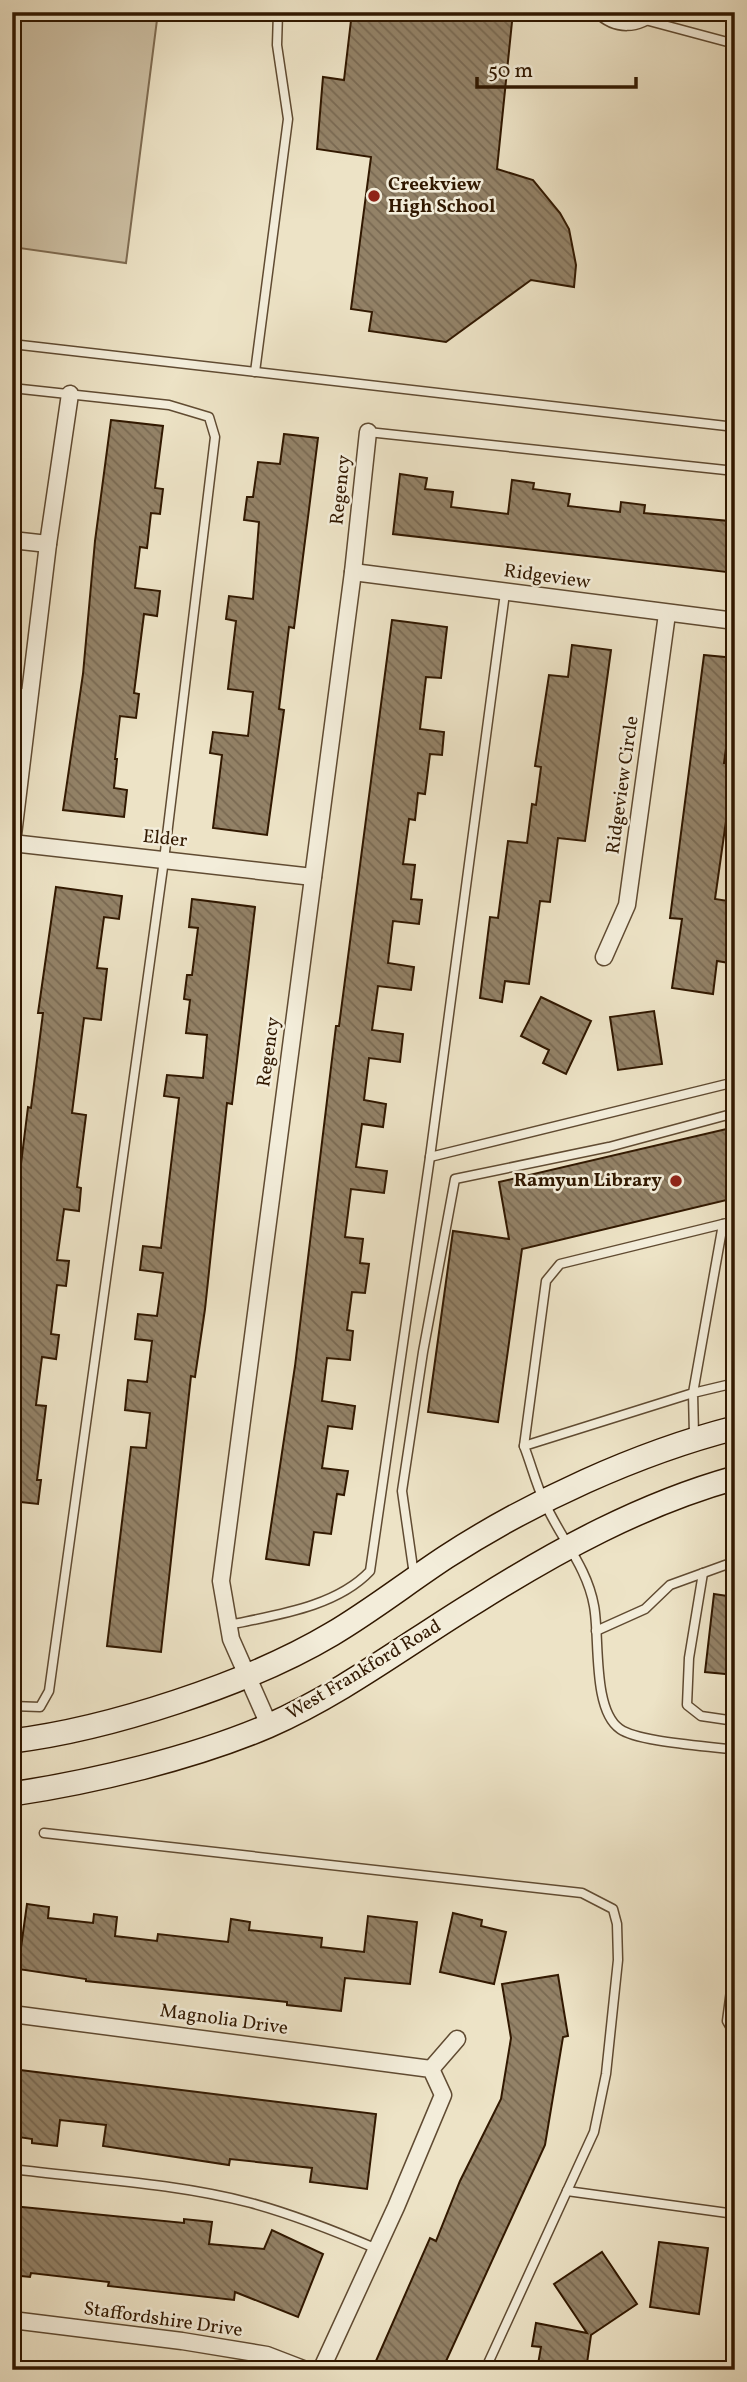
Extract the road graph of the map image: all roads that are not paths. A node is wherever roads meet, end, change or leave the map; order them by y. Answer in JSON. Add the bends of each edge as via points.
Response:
{"nodes":[{"id":1,"x":278,"y":12,"type":"edge"},
{"id":2,"x":596,"y":12,"type":"edge"},
{"id":3,"x":658,"y":12,"type":"edge"},
{"id":4,"x":649,"y":21,"type":"junction"},
{"id":5,"x":735,"y":44,"type":"edge"},
{"id":6,"x":12,"y":344,"type":"edge"},
{"id":7,"x":255,"y":372,"type":"junction"},
{"id":8,"x":12,"y":388,"type":"edge"},
{"id":9,"x":70,"y":394,"type":"junction"},
{"id":10,"x":735,"y":428,"type":"edge"},
{"id":11,"x":368,"y":432,"type":"joint"},
{"id":12,"x":735,"y":471,"type":"edge"},
{"id":13,"x":12,"y":540,"type":"edge"},
{"id":14,"x":47,"y":544,"type":"junction"},
{"id":15,"x":354,"y":572,"type":"junction"},
{"id":16,"x":505,"y":593,"type":"junction"},
{"id":17,"x":667,"y":614,"type":"junction"},
{"id":18,"x":735,"y":621,"type":"edge"},
{"id":19,"x":12,"y":692,"type":"edge"},
{"id":20,"x":31,"y":694,"type":"junction"},
{"id":21,"x":12,"y":843,"type":"edge"},
{"id":22,"x":164,"y":860,"type":"junction"},
{"id":23,"x":313,"y":877,"type":"junction"},
{"id":24,"x":604,"y":957,"type":"dead end"},
{"id":25,"x":735,"y":1082,"type":"edge"},
{"id":26,"x":735,"y":1113,"type":"edge"},
{"id":27,"x":430,"y":1157,"type":"junction"},
{"id":28,"x":735,"y":1221,"type":"edge"},
{"id":29,"x":723,"y":1224,"type":"junction"},
{"id":30,"x":735,"y":1383,"type":"edge"},
{"id":31,"x":693,"y":1393,"type":"junction"},
{"id":32,"x":735,"y":1428,"type":"edge"},
{"id":33,"x":694,"y":1438,"type":"junction"},
{"id":34,"x":524,"y":1446,"type":"junction"},
{"id":35,"x":735,"y":1478,"type":"edge"},
{"id":36,"x":544,"y":1503,"type":"junction"},
{"id":37,"x":570,"y":1545,"type":"junction"},
{"id":38,"x":735,"y":1565,"type":"edge"},
{"id":39,"x":703,"y":1573,"type":"junction"},
{"id":40,"x":415,"y":1578,"type":"junction"},
{"id":41,"x":229,"y":1625,"type":"junction"},
{"id":42,"x":596,"y":1631,"type":"junction"},
{"id":43,"x":248,"y":1673,"type":"junction"},
{"id":44,"x":12,"y":1706,"type":"edge"},
{"id":45,"x":735,"y":1721,"type":"edge"},
{"id":46,"x":269,"y":1726,"type":"junction"},
{"id":47,"x":12,"y":1741,"type":"edge"},
{"id":48,"x":735,"y":1750,"type":"edge"},
{"id":49,"x":12,"y":1794,"type":"edge"},
{"id":50,"x":44,"y":1833,"type":"dead end"},
{"id":51,"x":735,"y":1960,"type":"edge"},
{"id":52,"x":12,"y":2014,"type":"edge"},
{"id":53,"x":735,"y":2035,"type":"edge"},
{"id":54,"x":457,"y":2039,"type":"dead end"},
{"id":55,"x":430,"y":2069,"type":"junction"},
{"id":56,"x":12,"y":2169,"type":"edge"},
{"id":57,"x":567,"y":2191,"type":"junction"},
{"id":58,"x":735,"y":2214,"type":"edge"},
{"id":59,"x":377,"y":2249,"type":"junction"},
{"id":60,"x":12,"y":2320,"type":"edge"},
{"id":61,"x":306,"y":2370,"type":"edge"},
{"id":62,"x":321,"y":2370,"type":"edge"},
{"id":63,"x":485,"y":2370,"type":"edge"}],
"edges":[{"from":1,"to":7,"type":"lane","via":[[277,45],[288,118]]},
{"from":2,"to":4,"type":"lane","via":[[618,26],[635,27]]},
{"from":3,"to":4,"type":"lane"},
{"from":4,"to":5,"type":"lane"},
{"from":6,"to":7,"type":"lane"},
{"from":7,"to":10,"type":"lane"},
{"from":8,"to":9,"type":"lane"},
{"from":9,"to":14,"type":"street"},
{"from":9,"to":22,"type":"lane","via":[[169,405],[209,417],[215,437]]},
{"from":11,"to":12,"type":"lane"},
{"from":11,"to":15,"type":"street","name":"Regency"},
{"from":13,"to":14,"type":"street"},
{"from":14,"to":20,"type":"street"},
{"from":15,"to":16,"type":"street","name":"Ridgeview"},
{"from":15,"to":23,"type":"street","name":"Regency"},
{"from":16,"to":17,"type":"street","name":"Ridgeview"},
{"from":16,"to":27,"type":"lane"},
{"from":17,"to":18,"type":"street","name":"Ridgeview"},
{"from":17,"to":24,"type":"street","name":"Ridgeview Circle","via":[[627,905]]},
{"from":19,"to":20,"type":"lane"},
{"from":20,"to":21,"type":"street"},
{"from":21,"to":22,"type":"street","name":"Elder"},
{"from":22,"to":23,"type":"street","name":"Elder"},
{"from":22,"to":44,"type":"lane","via":[[49,1691],[40,1707]]},
{"from":23,"to":41,"type":"street","name":"Regency","via":[[221,1581]]},
{"from":25,"to":27,"type":"lane"},
{"from":26,"to":40,"type":"lane","via":[[609,1147],[455,1179],[402,1491]]},
{"from":27,"to":41,"type":"lane","via":[[370,1571],[334,1598]]},
{"from":28,"to":29,"type":"lane"},
{"from":29,"to":31,"type":"lane"},
{"from":29,"to":34,"type":"lane","via":[[560,1264],[546,1281]]},
{"from":30,"to":31,"type":"lane"},
{"from":31,"to":33,"type":"lane"},
{"from":31,"to":34,"type":"lane"},
{"from":32,"to":33,"type":"main road"},
{"from":33,"to":36,"type":"main road","via":[[606,1472]]},
{"from":34,"to":36,"type":"lane"},
{"from":35,"to":37,"type":"main road","name":"West Frankford Road","via":[[653,1506]]},
{"from":36,"to":37,"type":"lane"},
{"from":36,"to":40,"type":"main road"},
{"from":37,"to":42,"type":"lane","via":[[586,1576]]},
{"from":37,"to":46,"type":"main road","name":"West Frankford Road","via":[[391,1659]]},
{"from":38,"to":39,"type":"lane"},
{"from":39,"to":42,"type":"lane","via":[[670,1586],[645,1609]]},
{"from":39,"to":45,"type":"lane","via":[[689,1658],[687,1705],[701,1716]]},
{"from":40,"to":43,"type":"main road","via":[[332,1634]]},
{"from":41,"to":43,"type":"street","name":"Regency"},
{"from":42,"to":48,"type":"lane","via":[[601,1688],[608,1716],[620,1730]]},
{"from":43,"to":46,"type":"street","name":"Regency"},
{"from":43,"to":47,"type":"main road","via":[[163,1706],[46,1737]]},
{"from":46,"to":49,"type":"main road","name":"West Frankford Road","via":[[97,1779]]},
{"from":50,"to":57,"type":"lane","via":[[582,1894],[613,1909],[618,1961],[606,2074],[594,2132]]},
{"from":51,"to":53,"type":"lane","via":[[727,2021]]},
{"from":52,"to":55,"type":"street","name":"Magnolia Drive"},
{"from":54,"to":55,"type":"street"},
{"from":55,"to":59,"type":"street","via":[[443,2095]]},
{"from":56,"to":59,"type":"lane","via":[[249,2203],[313,2222]]},
{"from":57,"to":58,"type":"lane"},
{"from":57,"to":63,"type":"lane"},
{"from":59,"to":62,"type":"street"},
{"from":60,"to":61,"type":"street","name":"Staffordshire Drive","via":[[267,2355]]}]}
